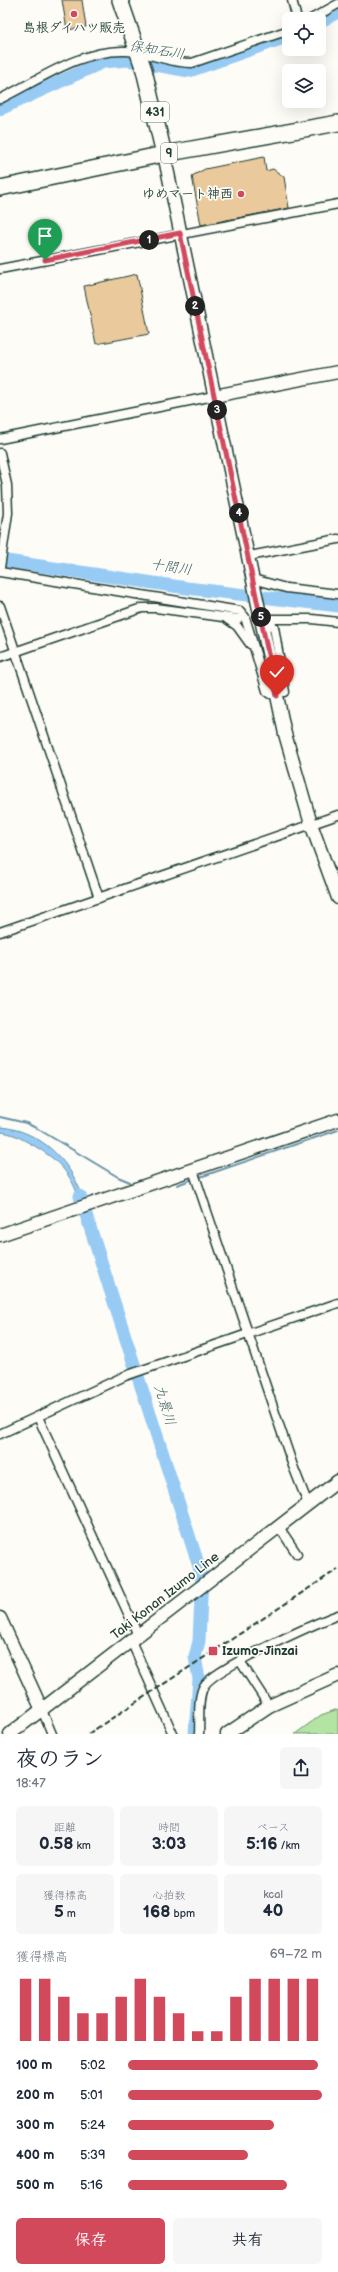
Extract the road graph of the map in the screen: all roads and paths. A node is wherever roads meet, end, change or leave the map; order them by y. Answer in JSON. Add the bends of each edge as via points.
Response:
{"nodes":[{"id":1,"x":120,"y":0,"type":"edge"},
{"id":2,"x":292,"y":0,"type":"edge"},
{"id":3,"x":337,"y":4,"type":"edge"},
{"id":4,"x":295,"y":12,"type":"edge"},
{"id":5,"x":323,"y":12,"type":"edge"},
{"id":6,"x":282,"y":32,"type":"edge"},
{"id":7,"x":140,"y":59,"type":"junction"},
{"id":8,"x":0,"y":99,"type":"edge"},
{"id":9,"x":338,"y":123,"type":"edge"},
{"id":10,"x":164,"y":154,"type":"junction"},
{"id":11,"x":0,"y":188,"type":"edge"},
{"id":12,"x":338,"y":204,"type":"edge"},
{"id":13,"x":180,"y":233,"type":"junction"},
{"id":14,"x":0,"y":269,"type":"edge"},
{"id":15,"x":338,"y":372,"type":"edge"},
{"id":16,"x":214,"y":396,"type":"junction"},
{"id":17,"x":0,"y":439,"type":"edge"},
{"id":18,"x":0,"y":454,"type":"edge"},
{"id":19,"x":338,"y":539,"type":"edge"},
{"id":20,"x":249,"y":556,"type":"junction"},
{"id":21,"x":0,"y":568,"type":"edge"},
{"id":22,"x":0,"y":572,"type":"edge"},
{"id":23,"x":254,"y":582,"type":"junction"},
{"id":24,"x":338,"y":594,"type":"edge"},
{"id":25,"x":0,"y":606,"type":"edge"},
{"id":26,"x":225,"y":618,"type":"junction"},
{"id":27,"x":238,"y":619,"type":"dead end"},
{"id":28,"x":264,"y":619,"type":"junction"},
{"id":29,"x":338,"y":622,"type":"edge"},
{"id":30,"x":255,"y":650,"type":"junction"},
{"id":31,"x":15,"y":652,"type":"junction"},
{"id":32,"x":0,"y":657,"type":"edge"},
{"id":33,"x":285,"y":692,"type":"dead end"},
{"id":34,"x":271,"y":694,"type":"dead end"},
{"id":35,"x":338,"y":815,"type":"edge"},
{"id":36,"x":311,"y":824,"type":"junction"},
{"id":37,"x":99,"y":898,"type":"junction"},
{"id":38,"x":338,"y":898,"type":"edge"},
{"id":39,"x":0,"y":932,"type":"edge"},
{"id":40,"x":338,"y":1120,"type":"edge"},
{"id":41,"x":193,"y":1170,"type":"junction"},
{"id":42,"x":0,"y":1235,"type":"edge"},
{"id":43,"x":338,"y":1303,"type":"edge"},
{"id":44,"x":250,"y":1334,"type":"junction"},
{"id":45,"x":38,"y":1417,"type":"junction"},
{"id":46,"x":0,"y":1434,"type":"edge"},
{"id":47,"x":338,"y":1481,"type":"edge"},
{"id":48,"x":308,"y":1504,"type":"junction"},
{"id":49,"x":279,"y":1527,"type":"junction"},
{"id":50,"x":297,"y":1554,"type":"dead end"},
{"id":51,"x":338,"y":1615,"type":"edge"},
{"id":52,"x":0,"y":1618,"type":"edge"},
{"id":53,"x":135,"y":1638,"type":"junction"},
{"id":54,"x":240,"y":1661,"type":"junction"},
{"id":55,"x":338,"y":1675,"type":"edge"},
{"id":56,"x":270,"y":1706,"type":"junction"},
{"id":57,"x":42,"y":1710,"type":"junction"},
{"id":58,"x":10,"y":1734,"type":"edge"},
{"id":59,"x":52,"y":1734,"type":"edge"},
{"id":60,"x":173,"y":1734,"type":"edge"},
{"id":61,"x":199,"y":1734,"type":"edge"},
{"id":62,"x":227,"y":1734,"type":"edge"}],
"edges":[{"from":1,"to":7,"type":"highway","number":"431"},
{"from":2,"to":4,"type":"street"},
{"from":3,"to":5,"type":"street"},
{"from":6,"to":7,"type":"street","via":[[192,63]]},
{"from":7,"to":8,"type":"street","via":[[103,52],[84,57]]},
{"from":7,"to":10,"type":"highway","number":"431"},
{"from":9,"to":10,"type":"highway","number":"9"},
{"from":10,"to":11,"type":"highway","number":"9"},
{"from":10,"to":13,"type":"main road"},
{"from":12,"to":13,"type":"street"},
{"from":13,"to":14,"type":"street"},
{"from":13,"to":16,"type":"main road"},
{"from":15,"to":16,"type":"main road"},
{"from":16,"to":17,"type":"street"},
{"from":16,"to":20,"type":"main road"},
{"from":18,"to":21,"type":"street","via":[[8,499]]},
{"from":19,"to":20,"type":"street"},
{"from":20,"to":23,"type":"main road"},
{"from":22,"to":30,"type":"street","via":[[237,610],[245,617]]},
{"from":23,"to":24,"type":"street"},
{"from":23,"to":28,"type":"main road"},
{"from":25,"to":31,"type":"street"},
{"from":26,"to":27,"type":"street"},
{"from":26,"to":30,"type":"street","via":[[237,626]]},
{"from":26,"to":31,"type":"street","via":[[142,608]]},
{"from":28,"to":29,"type":"street"},
{"from":28,"to":33,"type":"street","via":[[274,627]]},
{"from":28,"to":36,"type":"main road","via":[[285,734]]},
{"from":30,"to":34,"type":"street","via":[[267,691]]},
{"from":31,"to":32,"type":"street"},
{"from":31,"to":37,"type":"street"},
{"from":35,"to":36,"type":"street"},
{"from":36,"to":37,"type":"street"},
{"from":36,"to":38,"type":"main road"},
{"from":37,"to":39,"type":"street"},
{"from":40,"to":41,"type":"main road"},
{"from":41,"to":42,"type":"main road"},
{"from":41,"to":44,"type":"street"},
{"from":43,"to":44,"type":"street"},
{"from":44,"to":45,"type":"street","via":[[130,1375]]},
{"from":44,"to":48,"type":"street"},
{"from":45,"to":46,"type":"street"},
{"from":45,"to":53,"type":"street"},
{"from":47,"to":48,"type":"main road","name":"Taki Konan Izumo Line"},
{"from":48,"to":49,"type":"main road","name":"Taki Konan Izumo Line"},
{"from":49,"to":50,"type":"street"},
{"from":49,"to":53,"type":"main road","name":"Taki Konan Izumo Line"},
{"from":51,"to":54,"type":"street"},
{"from":52,"to":57,"type":"main road"},
{"from":53,"to":57,"type":"main road","name":"Taki Konan Izumo Line"},
{"from":53,"to":60,"type":"street"},
{"from":54,"to":56,"type":"street"},
{"from":54,"to":61,"type":"street","via":[[204,1684]]},
{"from":55,"to":56,"type":"main road"},
{"from":56,"to":62,"type":"main road"},
{"from":57,"to":58,"type":"main road","name":"Taki Konan Izumo Line"},
{"from":57,"to":59,"type":"street"}]}
